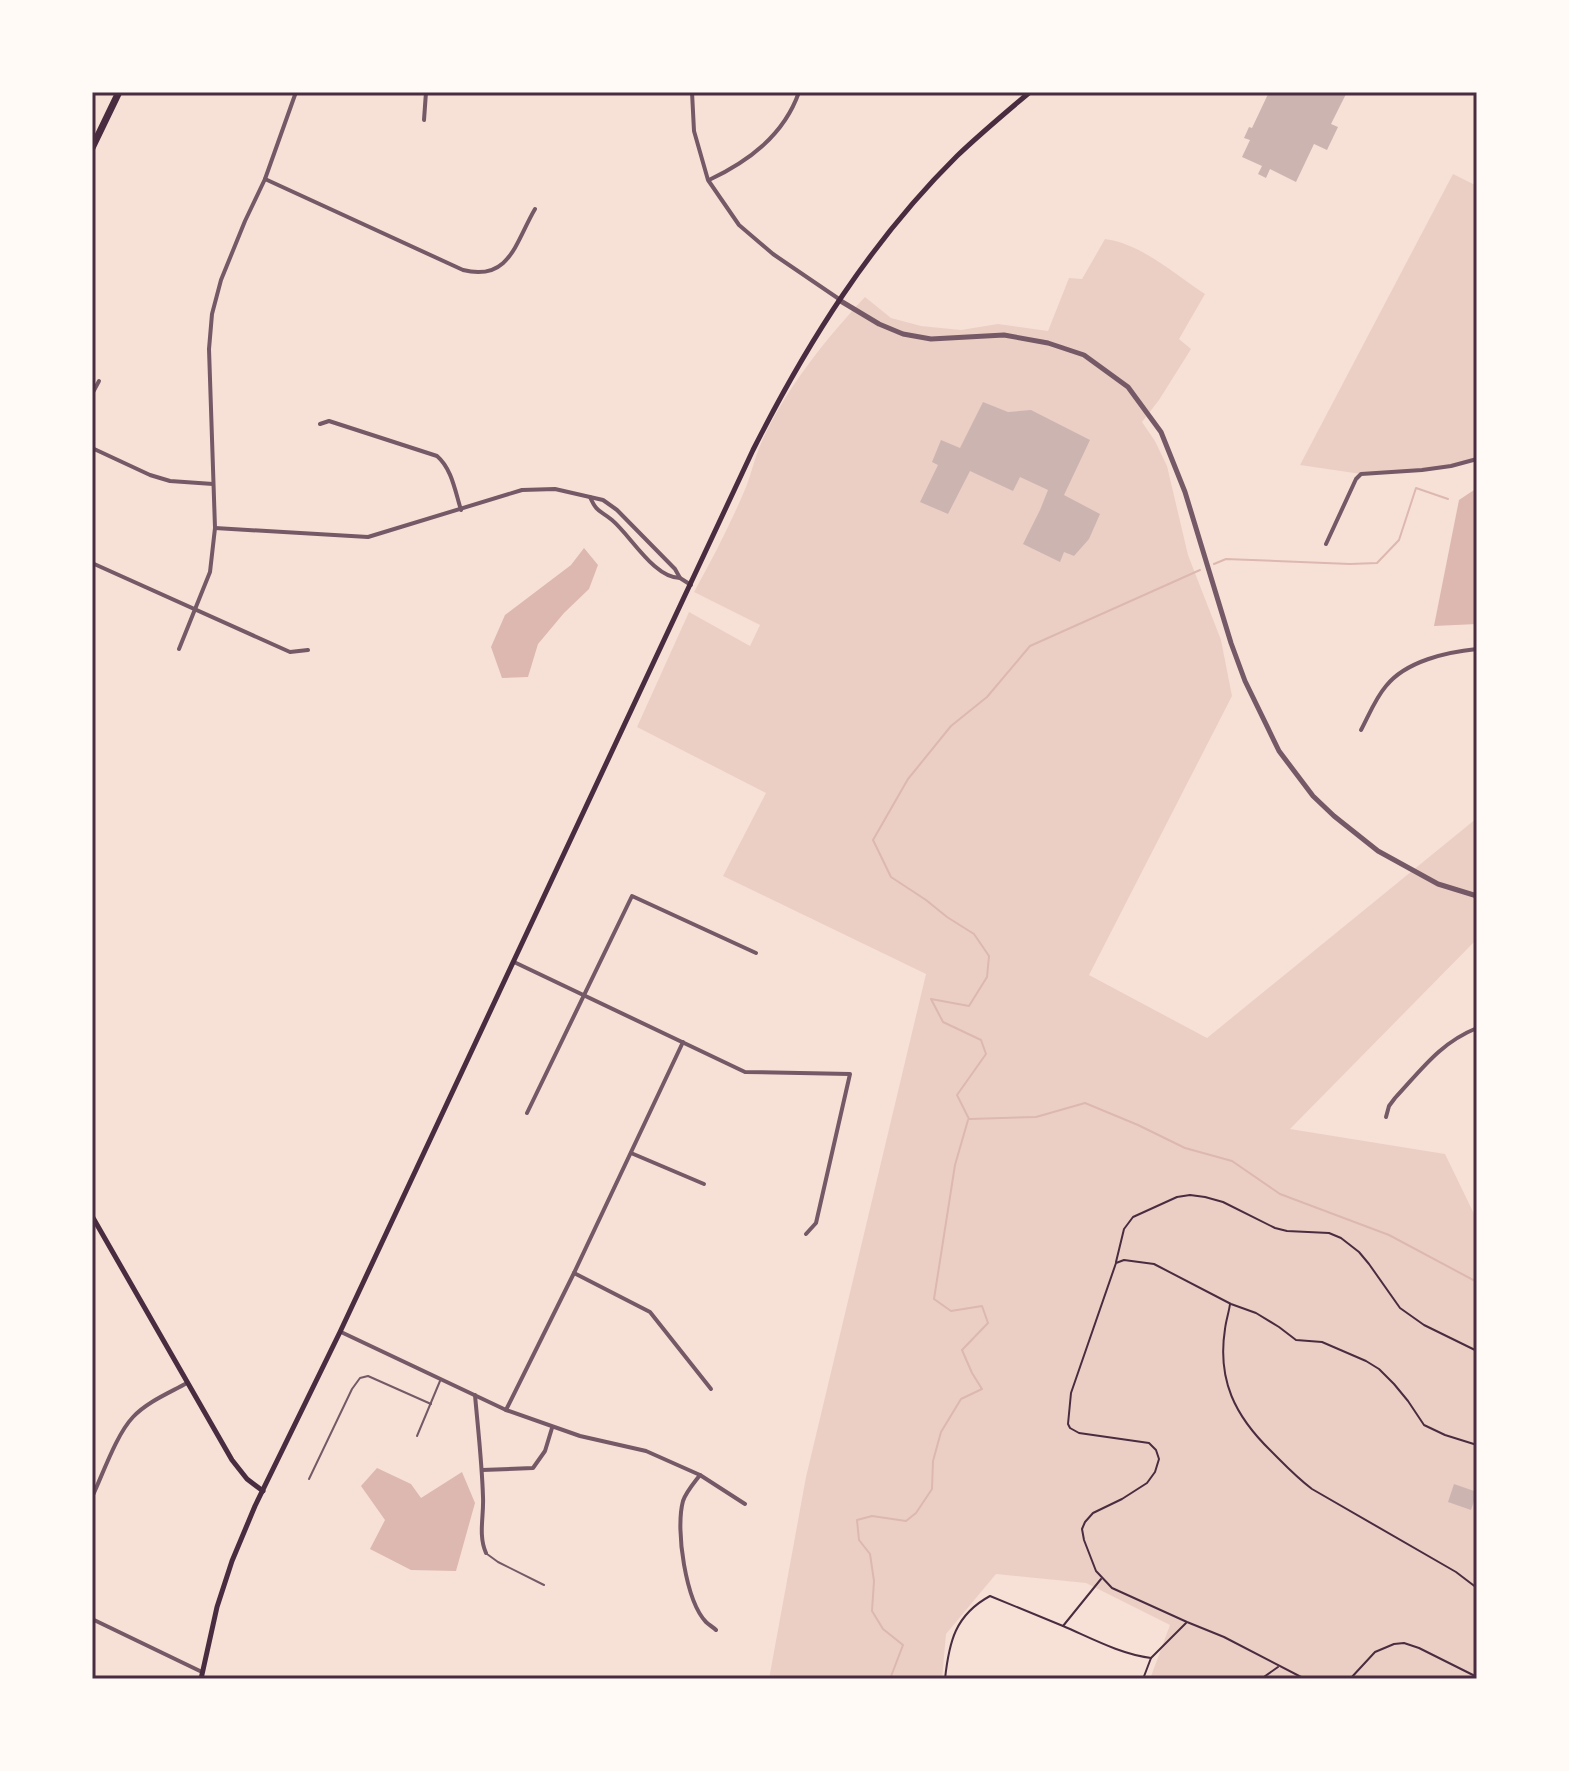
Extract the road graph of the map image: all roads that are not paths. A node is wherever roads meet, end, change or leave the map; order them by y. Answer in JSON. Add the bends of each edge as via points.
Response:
{"nodes":[{"id":1,"x":119,"y":92,"type":"edge"},
{"id":2,"x":296,"y":92,"type":"edge"},
{"id":3,"x":426,"y":92,"type":"edge"},
{"id":4,"x":692,"y":92,"type":"edge"},
{"id":5,"x":799,"y":92,"type":"edge"},
{"id":6,"x":1030,"y":92,"type":"edge"},
{"id":7,"x":424,"y":120,"type":"dead end"},
{"id":8,"x":92,"y":148,"type":"edge"},
{"id":9,"x":265,"y":179,"type":"junction"},
{"id":10,"x":708,"y":180,"type":"junction"},
{"id":11,"x":535,"y":209,"type":"dead end"},
{"id":12,"x":839,"y":300,"type":"junction"},
{"id":13,"x":99,"y":381,"type":"dead end"},
{"id":14,"x":92,"y":394,"type":"edge"},
{"id":15,"x":320,"y":424,"type":"dead end"},
{"id":16,"x":92,"y":448,"type":"edge"},
{"id":17,"x":1477,"y":459,"type":"edge"},
{"id":18,"x":213,"y":484,"type":"junction"},
{"id":19,"x":590,"y":497,"type":"junction"},
{"id":20,"x":461,"y":510,"type":"junction"},
{"id":21,"x":215,"y":528,"type":"junction"},
{"id":22,"x":1326,"y":544,"type":"dead end"},
{"id":23,"x":92,"y":563,"type":"edge"},
{"id":24,"x":680,"y":578,"type":"junction"},
{"id":25,"x":691,"y":585,"type":"junction"},
{"id":26,"x":196,"y":611,"type":"junction"},
{"id":27,"x":179,"y":649,"type":"dead end"},
{"id":28,"x":1477,"y":649,"type":"edge"},
{"id":29,"x":308,"y":650,"type":"dead end"},
{"id":30,"x":1361,"y":730,"type":"dead end"},
{"id":31,"x":1477,"y":896,"type":"edge"},
{"id":32,"x":756,"y":953,"type":"dead end"},
{"id":33,"x":514,"y":962,"type":"junction"},
{"id":34,"x":584,"y":995,"type":"junction"},
{"id":35,"x":1477,"y":1028,"type":"edge"},
{"id":36,"x":683,"y":1042,"type":"junction"},
{"id":37,"x":527,"y":1113,"type":"dead end"},
{"id":38,"x":1386,"y":1117,"type":"dead end"},
{"id":39,"x":631,"y":1153,"type":"junction"},
{"id":40,"x":704,"y":1184,"type":"dead end"},
{"id":41,"x":92,"y":1216,"type":"edge"},
{"id":42,"x":806,"y":1234,"type":"dead end"},
{"id":43,"x":574,"y":1273,"type":"junction"},
{"id":44,"x":340,"y":1332,"type":"junction"},
{"id":45,"x":440,"y":1380,"type":"junction"},
{"id":46,"x":187,"y":1383,"type":"junction"},
{"id":47,"x":711,"y":1389,"type":"dead end"},
{"id":48,"x":475,"y":1395,"type":"junction"},
{"id":49,"x":431,"y":1404,"type":"junction"},
{"id":50,"x":506,"y":1410,"type":"junction"},
{"id":51,"x":552,"y":1428,"type":"junction"},
{"id":52,"x":417,"y":1436,"type":"dead end"},
{"id":53,"x":482,"y":1470,"type":"junction"},
{"id":54,"x":700,"y":1475,"type":"junction"},
{"id":55,"x":309,"y":1479,"type":"dead end"},
{"id":56,"x":263,"y":1491,"type":"junction"},
{"id":57,"x":92,"y":1497,"type":"edge"},
{"id":58,"x":745,"y":1504,"type":"dead end"},
{"id":59,"x":486,"y":1553,"type":"joint"},
{"id":60,"x":544,"y":1585,"type":"dead end"},
{"id":61,"x":92,"y":1619,"type":"edge"},
{"id":62,"x":716,"y":1630,"type":"dead end"},
{"id":63,"x":201,"y":1675,"type":"edge"}],
"edges":[{"from":1,"to":8,"type":"highway"},
{"from":2,"to":9,"type":"street"},
{"from":3,"to":7,"type":"street"},
{"from":4,"to":10,"type":"street","via":[[694,131]]},
{"from":5,"to":10,"type":"street","via":[[764,146]]},
{"from":6,"to":12,"type":"main road","via":[[956,157]]},
{"from":9,"to":11,"type":"street","via":[[476,273],[504,264]]},
{"from":9,"to":18,"type":"street","via":[[221,280],[212,314]]},
{"from":10,"to":12,"type":"street","via":[[739,225]]},
{"from":12,"to":25,"type":"main road","via":[[774,408]]},
{"from":12,"to":31,"type":"street","via":[[903,334],[931,339],[1004,335],[1048,343],[1084,355],[1128,387],[1161,432],[1245,681],[1279,751],[1313,796],[1378,851],[1438,884]]},
{"from":13,"to":14,"type":"street"},
{"from":15,"to":20,"type":"street","via":[[329,421],[437,456],[449,471]]},
{"from":16,"to":18,"type":"street","via":[[170,481]]},
{"from":17,"to":22,"type":"street","via":[[1361,474]]},
{"from":18,"to":21,"type":"street"},
{"from":19,"to":20,"type":"street","via":[[555,489],[522,490]]},
{"from":19,"to":24,"type":"street","via":[[617,510]]},
{"from":19,"to":24,"type":"street","via":[[595,509],[654,564]]},
{"from":20,"to":21,"type":"street","via":[[368,537]]},
{"from":21,"to":26,"type":"street","via":[[210,572]]},
{"from":23,"to":26,"type":"street"},
{"from":24,"to":25,"type":"street"},
{"from":25,"to":33,"type":"main road"},
{"from":26,"to":27,"type":"street"},
{"from":26,"to":29,"type":"street","via":[[290,652]]},
{"from":28,"to":30,"type":"street","via":[[1408,668],[1384,687]]},
{"from":32,"to":34,"type":"street","via":[[632,896]]},
{"from":33,"to":34,"type":"street"},
{"from":33,"to":44,"type":"main road"},
{"from":34,"to":36,"type":"street"},
{"from":34,"to":37,"type":"street"},
{"from":35,"to":38,"type":"street","via":[[1440,1050],[1395,1098]]},
{"from":36,"to":39,"type":"street"},
{"from":36,"to":42,"type":"street","via":[[745,1072],[850,1074],[816,1223]]},
{"from":39,"to":40,"type":"street"},
{"from":39,"to":43,"type":"street"},
{"from":41,"to":46,"type":"main road"},
{"from":43,"to":47,"type":"street","via":[[650,1312]]},
{"from":43,"to":50,"type":"street"},
{"from":44,"to":45,"type":"street"},
{"from":44,"to":56,"type":"main road"},
{"from":45,"to":48,"type":"street"},
{"from":45,"to":49,"type":"lane"},
{"from":46,"to":56,"type":"main road","via":[[232,1460]]},
{"from":46,"to":57,"type":"street","via":[[133,1418]]},
{"from":48,"to":50,"type":"street"},
{"from":48,"to":53,"type":"street"},
{"from":49,"to":52,"type":"lane"},
{"from":49,"to":55,"type":"lane","via":[[368,1376],[360,1378]]},
{"from":50,"to":51,"type":"street"},
{"from":51,"to":53,"type":"street","via":[[533,1468]]},
{"from":51,"to":54,"type":"street","via":[[646,1451]]},
{"from":53,"to":59,"type":"street","via":[[481,1543]]},
{"from":54,"to":58,"type":"street"},
{"from":54,"to":62,"type":"street","via":[[684,1498],[680,1534],[697,1608]]},
{"from":56,"to":63,"type":"main road","via":[[220,1595]]},
{"from":59,"to":60,"type":"lane"},
{"from":61,"to":63,"type":"street"}]}
